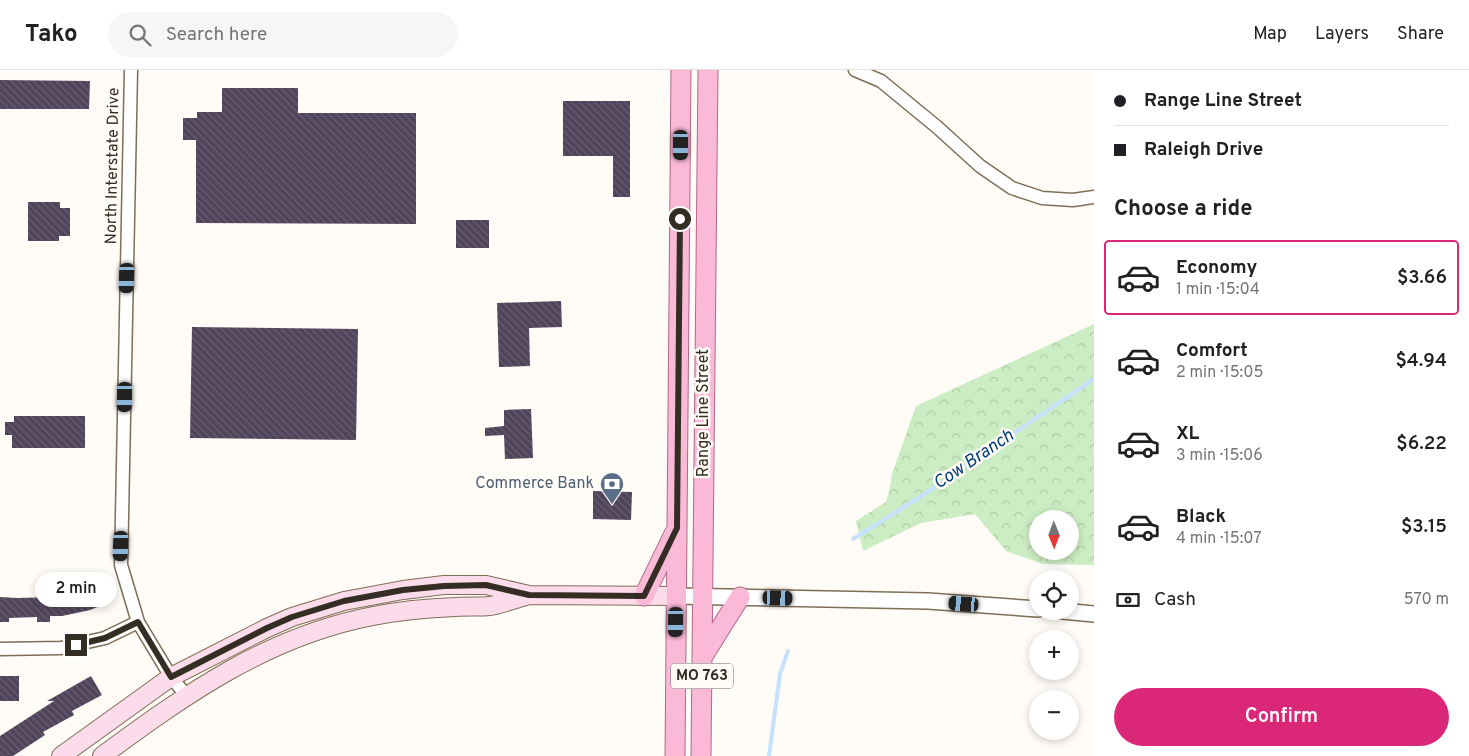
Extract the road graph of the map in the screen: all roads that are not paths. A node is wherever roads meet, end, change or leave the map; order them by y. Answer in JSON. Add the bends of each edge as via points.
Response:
{"nodes":[{"id":1,"x":131,"y":70,"type":"edge"},
{"id":2,"x":681,"y":70,"type":"edge"},
{"id":3,"x":692,"y":70,"type":"edge"},
{"id":4,"x":708,"y":70,"type":"edge"},
{"id":5,"x":855,"y":70,"type":"edge"},
{"id":6,"x":707,"y":172,"type":"junction"},
{"id":7,"x":1094,"y":196,"type":"edge"},
{"id":8,"x":677,"y":528,"type":"junction"},
{"id":9,"x":529,"y":595,"type":"junction"},
{"id":10,"x":644,"y":596,"type":"junction"},
{"id":11,"x":677,"y":596,"type":"junction"},
{"id":12,"x":703,"y":596,"type":"junction"},
{"id":13,"x":740,"y":597,"type":"junction"},
{"id":14,"x":1029,"y":609,"type":"edge"},
{"id":15,"x":1079,"y":613,"type":"edge"},
{"id":16,"x":1094,"y":614,"type":"edge"},
{"id":17,"x":138,"y":622,"type":"junction"},
{"id":18,"x":0,"y":650,"type":"edge"},
{"id":19,"x":702,"y":658,"type":"junction"},
{"id":20,"x":171,"y":677,"type":"junction"},
{"id":21,"x":186,"y":696,"type":"junction"},
{"id":22,"x":61,"y":756,"type":"edge"},
{"id":23,"x":102,"y":756,"type":"edge"},
{"id":24,"x":675,"y":756,"type":"edge"},
{"id":25,"x":701,"y":756,"type":"edge"}],
"edges":[{"from":1,"to":17,"type":"street","name":"North Interstate Drive","via":[[121,565]]},
{"from":2,"to":8,"type":"main road","name":"Range Line Street","number":"MO 763"},
{"from":3,"to":6,"type":"main road"},
{"from":4,"to":6,"type":"main road","name":"Range Line Street","number":"MO 763"},
{"from":5,"to":7,"type":"street","via":[[881,81],[980,166],[1012,188],[1042,198],[1073,200]]},
{"from":6,"to":12,"type":"main road","name":"Range Line Street","number":"MO 763"},
{"from":8,"to":10,"type":"main road"},
{"from":8,"to":11,"type":"main road","name":"Range Line Street","number":"MO 763"},
{"from":9,"to":10,"type":"main road"},
{"from":9,"to":20,"type":"main road","via":[[486,585],[444,586],[344,601],[292,617]]},
{"from":9,"to":21,"type":"main road","via":[[490,606],[374,616],[334,625],[252,657]]},
{"from":10,"to":11,"type":"main road"},
{"from":11,"to":12,"type":"street"},
{"from":11,"to":24,"type":"main road","name":"Range Line Street","number":"MO 763"},
{"from":12,"to":13,"type":"street"},
{"from":12,"to":19,"type":"main road","name":"Range Line Street","number":"MO 763"},
{"from":13,"to":14,"type":"street","via":[[928,602]]},
{"from":13,"to":19,"type":"main road"},
{"from":15,"to":16,"type":"street"},
{"from":17,"to":18,"type":"street","via":[[105,638],[61,648]]},
{"from":17,"to":20,"type":"street","name":"North Interstate Drive"},
{"from":19,"to":25,"type":"main road","name":"Range Line Street","number":"MO 763"},
{"from":20,"to":21,"type":"street","name":"North Interstate Drive"},
{"from":20,"to":22,"type":"main road"},
{"from":21,"to":23,"type":"main road"}]}
